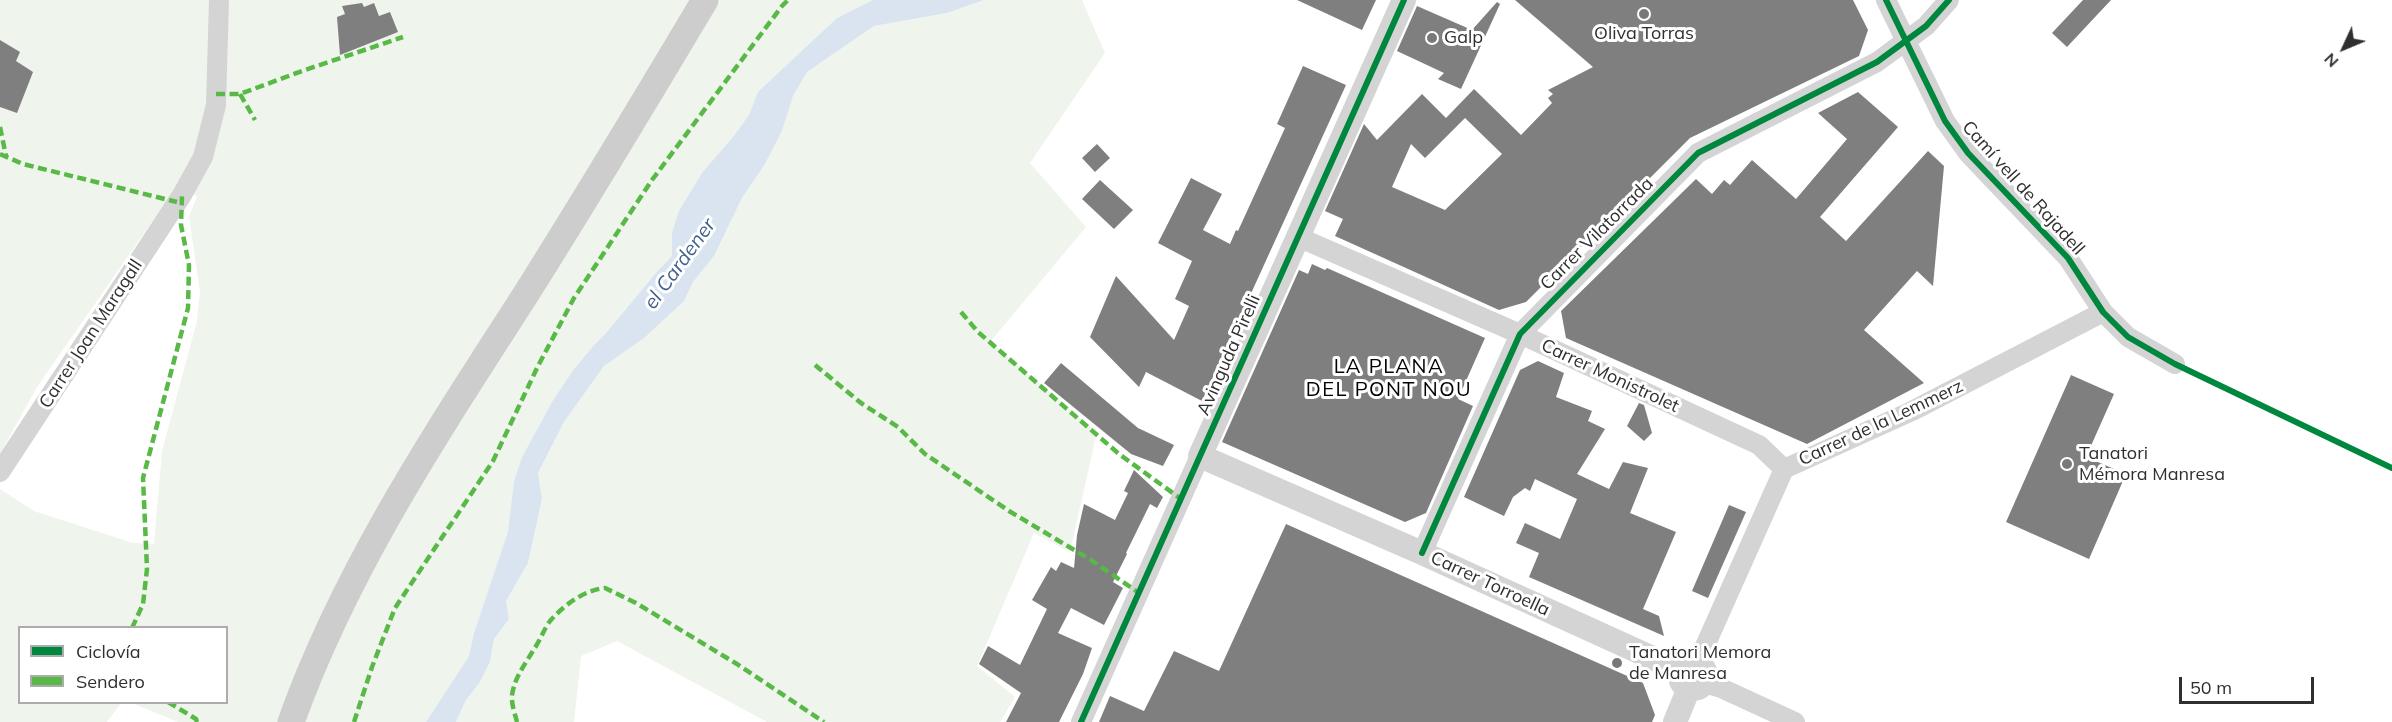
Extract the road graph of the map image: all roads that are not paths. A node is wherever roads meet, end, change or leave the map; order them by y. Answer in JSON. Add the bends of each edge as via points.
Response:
{"nodes":[{"id":1,"x":219,"y":0,"type":"edge"},
{"id":2,"x":705,"y":0,"type":"edge"},
{"id":3,"x":1404,"y":0,"type":"edge"},
{"id":4,"x":1886,"y":0,"type":"edge"},
{"id":5,"x":1949,"y":0,"type":"edge"},
{"id":6,"x":1906,"y":42,"type":"junction"},
{"id":7,"x":1298,"y":237,"type":"junction"},
{"id":8,"x":2103,"y":312,"type":"junction"},
{"id":9,"x":1520,"y":334,"type":"junction"},
{"id":10,"x":2175,"y":364,"type":"dead end"},
{"id":11,"x":1200,"y":456,"type":"junction"},
{"id":12,"x":1784,"y":469,"type":"junction"},
{"id":13,"x":0,"y":472,"type":"edge"},
{"id":14,"x":1422,"y":553,"type":"junction"},
{"id":15,"x":1693,"y":677,"type":"junction"},
{"id":16,"x":291,"y":722,"type":"edge"},
{"id":17,"x":1081,"y":722,"type":"edge"},
{"id":18,"x":1675,"y":722,"type":"edge"},
{"id":19,"x":1795,"y":722,"type":"edge"}],
"edges":[{"from":1,"to":13,"type":"street","name":"Carrer Joan Maragall","via":[[216,105],[203,157]]},
{"from":2,"to":16,"type":"main road","via":[[534,282],[427,449],[350,585],[310,670]]},
{"from":3,"to":7,"type":"street","name":"Avinguda Pirelli"},
{"from":4,"to":6,"type":"street","name":"Camí vell de Rajadell"},
{"from":5,"to":6,"type":"street","name":"Carrer Vilatorrada"},
{"from":6,"to":8,"type":"street","name":"Camí vell de Rajadell","via":[[1956,137],[2068,258]]},
{"from":6,"to":9,"type":"street","name":"Carrer Vilatorrada","via":[[1877,62],[1698,153]]},
{"from":7,"to":9,"type":"street","name":"Carrer Monistrolet"},
{"from":7,"to":11,"type":"street","name":"Avinguda Pirelli"},
{"from":8,"to":10,"type":"street","name":"Camí vell de Rajadell","via":[[2128,337]]},
{"from":8,"to":12,"type":"street","name":"Carrer de la Lemmerz","via":[[1912,411]]},
{"from":9,"to":12,"type":"street","name":"Carrer Monistrolet","via":[[1759,445]]},
{"from":9,"to":14,"type":"street","name":"Carrer Vilatorrada"},
{"from":11,"to":14,"type":"street","name":"Carrer Torroella"},
{"from":11,"to":17,"type":"street","name":"Avinguda Pirelli"},
{"from":12,"to":15,"type":"street","name":"Carrer de la Lemmerz"},
{"from":14,"to":15,"type":"street","name":"Carrer Torroella"},
{"from":15,"to":18,"type":"street"},
{"from":15,"to":19,"type":"street"}]}
